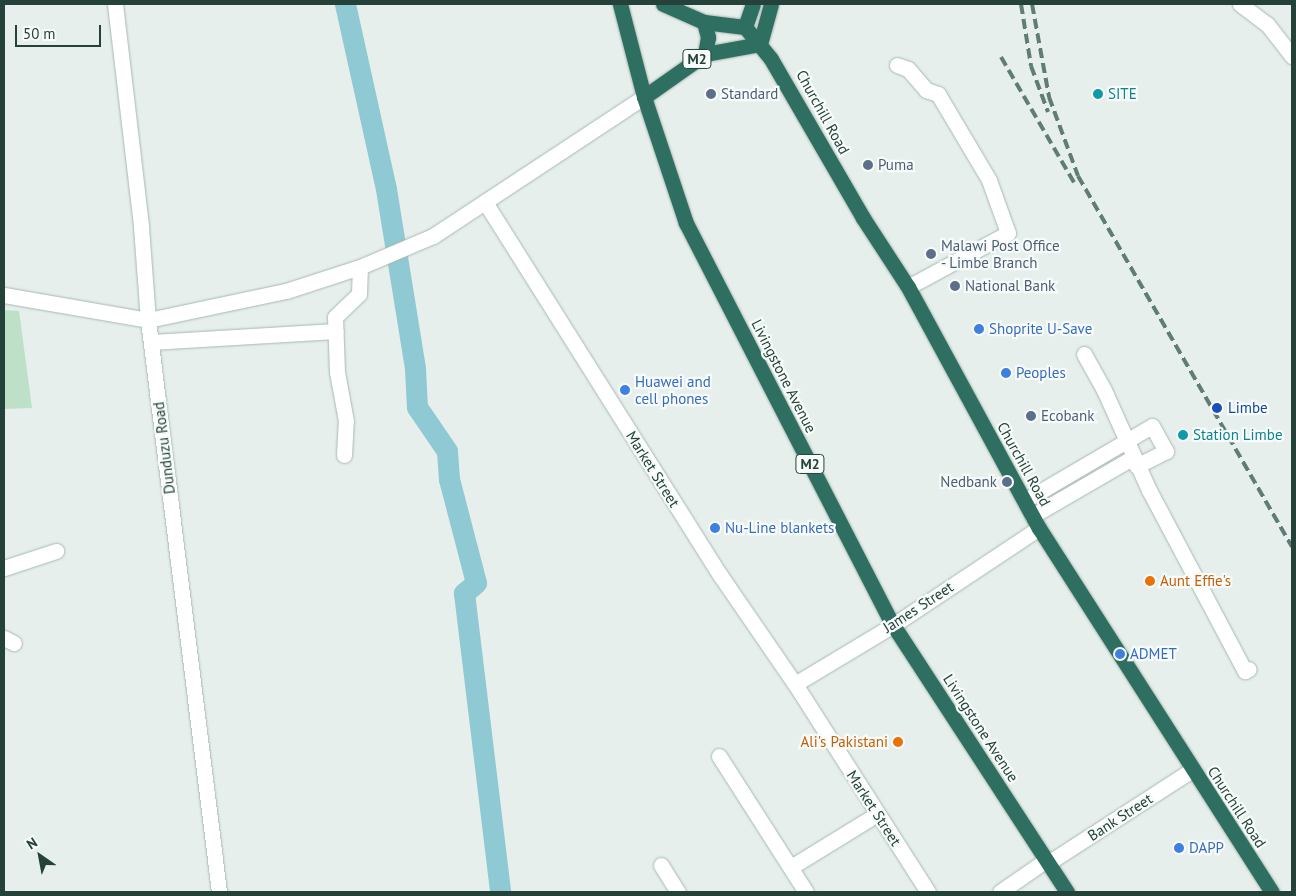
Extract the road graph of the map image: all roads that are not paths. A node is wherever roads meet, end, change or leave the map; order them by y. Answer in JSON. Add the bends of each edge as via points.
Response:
{"nodes":[{"id":1,"x":115,"y":4,"type":"edge"},
{"id":2,"x":663,"y":4,"type":"edge"},
{"id":3,"x":753,"y":4,"type":"edge"},
{"id":4,"x":771,"y":4,"type":"edge"},
{"id":5,"x":1240,"y":4,"type":"edge"},
{"id":6,"x":625,"y":7,"type":"edge"},
{"id":7,"x":704,"y":22,"type":"junction"},
{"id":8,"x":745,"y":27,"type":"junction"},
{"id":9,"x":760,"y":44,"type":"junction"},
{"id":10,"x":705,"y":54,"type":"junction"},
{"id":11,"x":1292,"y":56,"type":"edge"},
{"id":12,"x":897,"y":65,"type":"dead end"},
{"id":13,"x":644,"y":97,"type":"junction"},
{"id":14,"x":486,"y":202,"type":"junction"},
{"id":15,"x":360,"y":267,"type":"junction"},
{"id":16,"x":908,"y":287,"type":"junction"},
{"id":17,"x":4,"y":295,"type":"edge"},
{"id":18,"x":148,"y":320,"type":"junction"},
{"id":19,"x":336,"y":331,"type":"junction"},
{"id":20,"x":151,"y":342,"type":"junction"},
{"id":21,"x":1084,"y":354,"type":"dead end"},
{"id":22,"x":1125,"y":440,"type":"junction"},
{"id":23,"x":344,"y":455,"type":"dead end"},
{"id":24,"x":1134,"y":462,"type":"junction"},
{"id":25,"x":1078,"y":468,"type":"junction"},
{"id":26,"x":1087,"y":484,"type":"junction"},
{"id":27,"x":1024,"y":501,"type":"junction"},
{"id":28,"x":1035,"y":522,"type":"junction"},
{"id":29,"x":56,"y":551,"type":"dead end"},
{"id":30,"x":4,"y":568,"type":"edge"},
{"id":31,"x":892,"y":625,"type":"junction"},
{"id":32,"x":1249,"y":669,"type":"dead end"},
{"id":33,"x":795,"y":684,"type":"junction"},
{"id":34,"x":719,"y":756,"type":"dead end"},
{"id":35,"x":1192,"y":770,"type":"junction"},
{"id":36,"x":878,"y":814,"type":"junction"},
{"id":37,"x":1047,"y":862,"type":"junction"},
{"id":38,"x":661,"y":865,"type":"dead end"},
{"id":39,"x":791,"y":867,"type":"junction"},
{"id":40,"x":219,"y":892,"type":"edge"},
{"id":41,"x":678,"y":892,"type":"edge"},
{"id":42,"x":806,"y":892,"type":"edge"},
{"id":43,"x":928,"y":892,"type":"edge"},
{"id":44,"x":1000,"y":892,"type":"edge"},
{"id":45,"x":1067,"y":892,"type":"edge"},
{"id":46,"x":1272,"y":892,"type":"edge"}],
"edges":[{"from":1,"to":18,"type":"street","name":"Dunduzu Road","via":[[141,227]]},
{"from":2,"to":7,"type":"highway"},
{"from":3,"to":8,"type":"highway"},
{"from":4,"to":9,"type":"highway"},
{"from":5,"to":11,"type":"street","via":[[1267,24]]},
{"from":6,"to":13,"type":"highway","name":"Livingstone Avenue","number":"M2"},
{"from":7,"to":8,"type":"highway"},
{"from":7,"to":10,"type":"highway","via":[[708,37]]},
{"from":8,"to":9,"type":"highway","name":"Churchill Road"},
{"from":9,"to":10,"type":"highway","number":"M2"},
{"from":9,"to":16,"type":"highway","name":"Churchill Road","via":[[863,218]]},
{"from":10,"to":13,"type":"highway","number":"M2"},
{"from":12,"to":16,"type":"street","via":[[908,69],[926,90],[938,94],[989,180],[1008,233]]},
{"from":13,"to":14,"type":"street"},
{"from":13,"to":31,"type":"highway","name":"Livingstone Avenue","number":"M2","via":[[686,223]]},
{"from":14,"to":15,"type":"street","via":[[433,236]]},
{"from":14,"to":33,"type":"street","name":"Market Street","via":[[720,575]]},
{"from":15,"to":18,"type":"street","via":[[286,291]]},
{"from":15,"to":19,"type":"street","via":[[359,294],[335,317]]},
{"from":16,"to":27,"type":"highway","name":"Churchill Road"},
{"from":17,"to":18,"type":"street"},
{"from":18,"to":20,"type":"street","name":"Dunduzu Road"},
{"from":19,"to":20,"type":"street"},
{"from":19,"to":23,"type":"street","via":[[337,372],[346,422]]},
{"from":20,"to":40,"type":"street","name":"Dunduzu Road"},
{"from":21,"to":22,"type":"street","via":[[1104,390]]},
{"from":22,"to":24,"type":"street"},
{"from":22,"to":24,"type":"street","name":"James Street","via":[[1152,426],[1166,451]]},
{"from":22,"to":25,"type":"street"},
{"from":24,"to":26,"type":"street","name":"James Street"},
{"from":24,"to":32,"type":"street","via":[[1245,672]]},
{"from":25,"to":26,"type":"street"},
{"from":25,"to":27,"type":"street"},
{"from":26,"to":28,"type":"street","name":"James Street"},
{"from":27,"to":28,"type":"highway","name":"Churchill Road"},
{"from":28,"to":31,"type":"street","name":"James Street"},
{"from":28,"to":35,"type":"highway","name":"Churchill Road"},
{"from":29,"to":30,"type":"street"},
{"from":31,"to":33,"type":"street","name":"James Street"},
{"from":31,"to":37,"type":"highway","name":"Livingstone Avenue","number":"M2"},
{"from":33,"to":36,"type":"street","name":"Market Street"},
{"from":34,"to":39,"type":"street"},
{"from":35,"to":37,"type":"street","name":"Bank Street"},
{"from":35,"to":46,"type":"highway","name":"Churchill Road"},
{"from":36,"to":39,"type":"street"},
{"from":36,"to":43,"type":"street","name":"Market Street"},
{"from":37,"to":44,"type":"street","name":"Bank Street"},
{"from":37,"to":45,"type":"highway","name":"Livingstone Avenue","number":"M2"},
{"from":38,"to":41,"type":"street"},
{"from":39,"to":42,"type":"street"}]}
